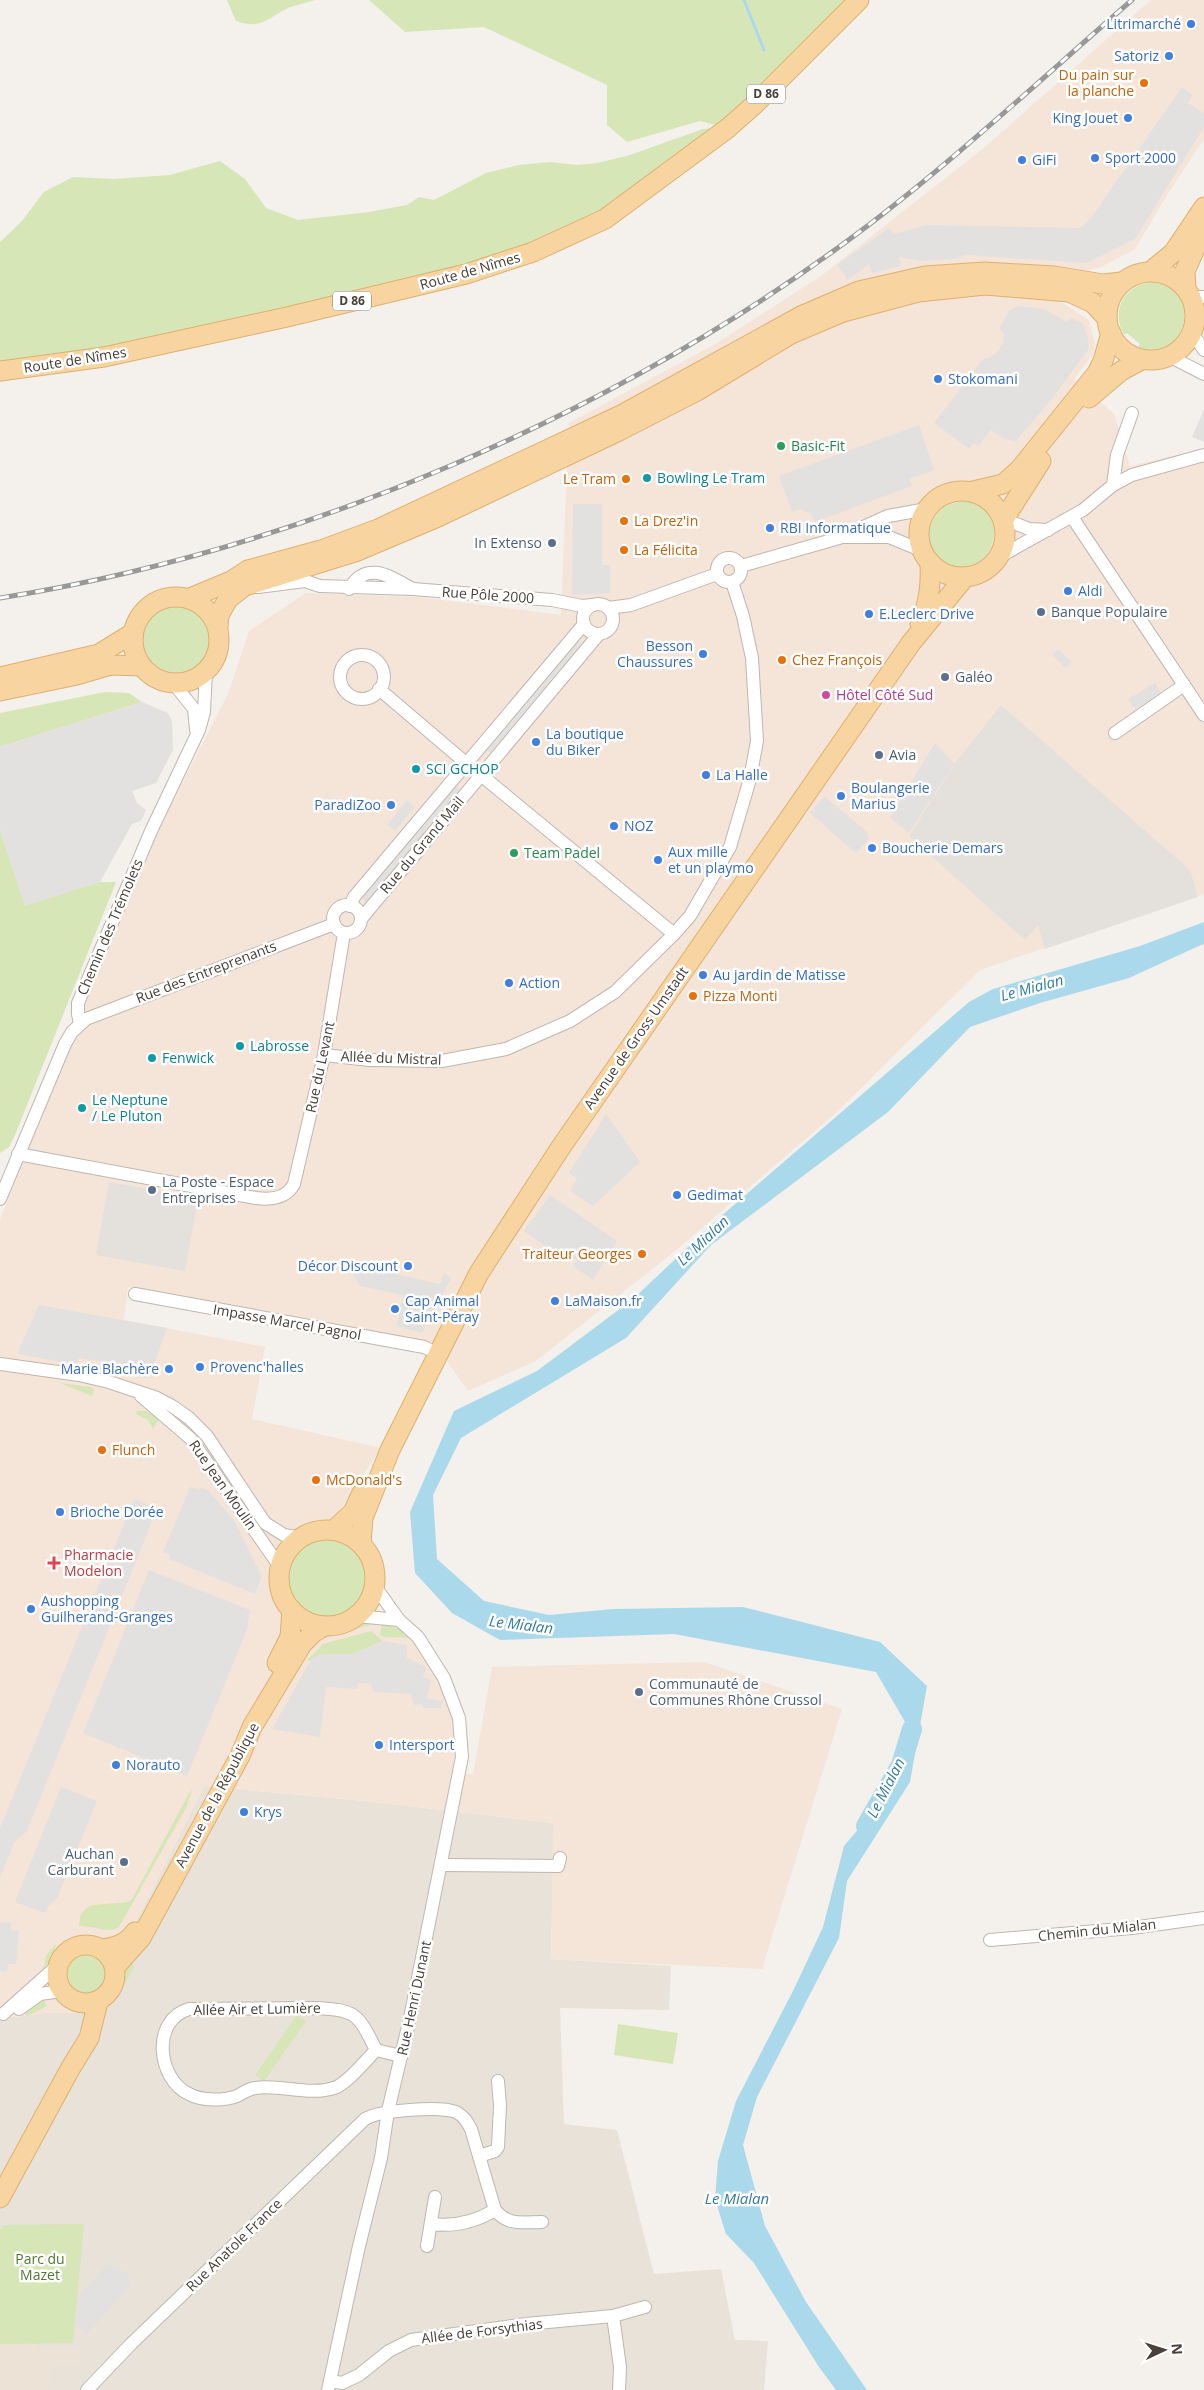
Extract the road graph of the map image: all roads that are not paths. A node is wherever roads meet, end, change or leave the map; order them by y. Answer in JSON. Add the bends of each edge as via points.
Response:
{"nodes":[{"id":1,"x":859,"y":0,"type":"edge"},
{"id":2,"x":1204,"y":207,"type":"edge"},
{"id":3,"x":1204,"y":229,"type":"edge"},
{"id":4,"x":1151,"y":272,"type":"junction"},
{"id":5,"x":1122,"y":282,"type":"junction"},
{"id":6,"x":1194,"y":294,"type":"edge"},
{"id":7,"x":1197,"y":324,"type":"edge"},
{"id":8,"x":1109,"y":325,"type":"junction"},
{"id":9,"x":1204,"y":350,"type":"edge"},
{"id":10,"x":1169,"y":356,"type":"junction"},
{"id":11,"x":1143,"y":359,"type":"junction"},
{"id":12,"x":0,"y":371,"type":"edge"},
{"id":13,"x":1204,"y":374,"type":"edge"},
{"id":14,"x":1132,"y":413,"type":"dead end"},
{"id":15,"x":1204,"y":455,"type":"edge"},
{"id":16,"x":1114,"y":485,"type":"junction"},
{"id":17,"x":973,"y":491,"type":"junction"},
{"id":18,"x":927,"y":509,"type":"junction"},
{"id":19,"x":1072,"y":517,"type":"junction"},
{"id":20,"x":1004,"y":519,"type":"junction"},
{"id":21,"x":1050,"y":530,"type":"junction"},
{"id":22,"x":839,"y":538,"type":"junction"},
{"id":23,"x":926,"y":557,"type":"junction"},
{"id":24,"x":999,"y":558,"type":"junction"},
{"id":25,"x":740,"y":566,"type":"junction"},
{"id":26,"x":717,"y":574,"type":"junction"},
{"id":27,"x":965,"y":577,"type":"junction"},
{"id":28,"x":732,"y":582,"type":"junction"},
{"id":29,"x":245,"y":586,"type":"junction"},
{"id":30,"x":190,"y":598,"type":"junction"},
{"id":31,"x":562,"y":602,"type":"junction"},
{"id":32,"x":593,"y":605,"type":"junction"},
{"id":33,"x":631,"y":605,"type":"junction"},
{"id":34,"x":608,"y":608,"type":"junction"},
{"id":35,"x":584,"y":622,"type":"junction"},
{"id":36,"x":613,"y":622,"type":"junction"},
{"id":37,"x":218,"y":627,"type":"junction"},
{"id":38,"x":133,"y":633,"type":"junction"},
{"id":39,"x":599,"y":634,"type":"junction"},
{"id":40,"x":911,"y":643,"type":"junction"},
{"id":41,"x":141,"y":666,"type":"junction"},
{"id":42,"x":206,"y":671,"type":"junction"},
{"id":43,"x":0,"y":677,"type":"edge"},
{"id":44,"x":174,"y":684,"type":"junction"},
{"id":45,"x":1184,"y":684,"type":"junction"},
{"id":46,"x":379,"y":689,"type":"dead end"},
{"id":47,"x":0,"y":691,"type":"edge"},
{"id":48,"x":1204,"y":715,"type":"edge"},
{"id":49,"x":1115,"y":733,"type":"dead end"},
{"id":50,"x":196,"y":738,"type":"junction"},
{"id":51,"x":466,"y":763,"type":"junction"},
{"id":52,"x":481,"y":775,"type":"junction"},
{"id":53,"x":350,"y":906,"type":"junction"},
{"id":54,"x":361,"y":919,"type":"junction"},
{"id":55,"x":339,"y":929,"type":"junction"},
{"id":56,"x":674,"y":934,"type":"junction"},
{"id":57,"x":80,"y":1024,"type":"junction"},
{"id":58,"x":324,"y":1055,"type":"junction"},
{"id":59,"x":18,"y":1154,"type":"junction"},
{"id":60,"x":3,"y":1185,"type":"edge"},
{"id":61,"x":0,"y":1199,"type":"edge"},
{"id":62,"x":135,"y":1294,"type":"dead end"},
{"id":63,"x":439,"y":1354,"type":"junction"},
{"id":64,"x":0,"y":1364,"type":"edge"},
{"id":65,"x":135,"y":1392,"type":"junction"},
{"id":66,"x":390,"y":1450,"type":"junction"},
{"id":67,"x":334,"y":1530,"type":"junction"},
{"id":68,"x":301,"y":1538,"type":"junction"},
{"id":69,"x":361,"y":1544,"type":"junction"},
{"id":70,"x":280,"y":1567,"type":"junction"},
{"id":71,"x":374,"y":1585,"type":"junction"},
{"id":72,"x":292,"y":1610,"type":"junction"},
{"id":73,"x":356,"y":1616,"type":"junction"},
{"id":74,"x":399,"y":1620,"type":"junction"},
{"id":75,"x":324,"y":1626,"type":"junction"},
{"id":76,"x":560,"y":1858,"type":"dead end"},
{"id":77,"x":441,"y":1865,"type":"junction"},
{"id":78,"x":1204,"y":1918,"type":"edge"},
{"id":79,"x":990,"y":1940,"type":"dead end"},
{"id":80,"x":102,"y":1949,"type":"junction"},
{"id":81,"x":58,"y":1965,"type":"junction"},
{"id":82,"x":115,"y":1967,"type":"junction"},
{"id":83,"x":67,"y":1996,"type":"junction"},
{"id":84,"x":98,"y":2002,"type":"junction"},
{"id":85,"x":1,"y":2014,"type":"edge"},
{"id":86,"x":376,"y":2050,"type":"junction"},
{"id":87,"x":401,"y":2056,"type":"junction"},
{"id":88,"x":70,"y":2069,"type":"junction"},
{"id":89,"x":498,"y":2081,"type":"dead end"},
{"id":90,"x":388,"y":2111,"type":"junction"},
{"id":91,"x":480,"y":2156,"type":"junction"},
{"id":92,"x":435,"y":2197,"type":"dead end"},
{"id":93,"x":0,"y":2198,"type":"edge"},
{"id":94,"x":495,"y":2210,"type":"junction"},
{"id":95,"x":542,"y":2222,"type":"dead end"},
{"id":96,"x":431,"y":2224,"type":"junction"},
{"id":97,"x":427,"y":2246,"type":"dead end"},
{"id":98,"x":645,"y":2307,"type":"dead end"},
{"id":99,"x":613,"y":2316,"type":"junction"},
{"id":100,"x":329,"y":2385,"type":"edge"},
{"id":101,"x":87,"y":2390,"type":"edge"},
{"id":102,"x":619,"y":2390,"type":"edge"}],
"edges":[{"from":1,"to":12,"type":"main road","name":"Route de Nîmes","number":"D 86","via":[[728,128],[605,219],[533,252],[466,274],[287,317],[104,357]]},
{"from":2,"to":4,"type":"main road","via":[[1173,253]]},
{"from":3,"to":6,"type":"main road","via":[[1186,271]]},
{"from":4,"to":5,"type":"main road","via":[[1131,276]]},
{"from":4,"to":6,"type":"main road","via":[[1171,276]]},
{"from":5,"to":8,"type":"main road","via":[[1111,298]]},
{"from":5,"to":30,"type":"main road","via":[[1103,284],[1054,276],[985,272],[925,276],[859,291],[794,319],[623,414],[378,529],[321,550],[248,570]]},
{"from":6,"to":7,"type":"main road"},
{"from":7,"to":9,"type":"street"},
{"from":7,"to":10,"type":"main road","via":[[1186,343]]},
{"from":8,"to":11,"type":"main road","via":[[1124,350]]},
{"from":8,"to":17,"type":"main road","via":[[1103,361],[1097,373],[1020,469],[1003,484]]},
{"from":8,"to":29,"type":"main road","via":[[1093,303],[1069,292],[1008,286],[927,291],[860,306],[802,329],[628,427],[438,517],[355,552]]},
{"from":10,"to":11,"type":"main road"},
{"from":10,"to":13,"type":"street"},
{"from":11,"to":20,"type":"main road","via":[[1121,371],[1089,398],[1026,481]]},
{"from":14,"to":16,"type":"street","via":[[1116,454]]},
{"from":15,"to":16,"type":"street","via":[[1150,469]]},
{"from":16,"to":19,"type":"street"},
{"from":17,"to":18,"type":"main road","via":[[951,492],[937,498]]},
{"from":17,"to":20,"type":"main road","via":[[992,502]]},
{"from":18,"to":22,"type":"street","via":[[888,516]]},
{"from":18,"to":23,"type":"main road","via":[[920,522],[919,537]]},
{"from":19,"to":21,"type":"street"},
{"from":19,"to":45,"type":"street"},
{"from":20,"to":21,"type":"street","via":[[1029,529]]},
{"from":20,"to":24,"type":"main road","via":[[1005,546]]},
{"from":21,"to":24,"type":"street"},
{"from":22,"to":23,"type":"street","via":[[889,537]]},
{"from":22,"to":25,"type":"street"},
{"from":23,"to":27,"type":"main road","via":[[946,574]]},
{"from":23,"to":40,"type":"main road","name":"Avenue de Gross Umstadt","via":[[931,582],[928,606]]},
{"from":24,"to":27,"type":"main road","via":[[985,571]]},
{"from":25,"to":26,"type":"street","via":[[735,559],[727,558],[717,565]]},
{"from":25,"to":28,"type":"street","via":[[740,576]]},
{"from":26,"to":28,"type":"street","via":[[723,581]]},
{"from":26,"to":33,"type":"street"},
{"from":27,"to":40,"type":"main road","name":"Avenue de Gross Umstadt"},
{"from":28,"to":56,"type":"street","name":"Allée du Mistral","via":[[752,658],[756,742],[750,779],[730,847],[690,916]]},
{"from":29,"to":31,"type":"street","name":"Rue Pôle 2000","via":[[263,588],[305,581],[320,586],[413,589]]},
{"from":29,"to":37,"type":"main road","via":[[228,599],[219,615]]},
{"from":30,"to":37,"type":"main road","via":[[207,609]]},
{"from":30,"to":38,"type":"main road","via":[[179,596],[158,600],[142,614]]},
{"from":31,"to":32,"type":"street","name":"Rue Pôle 2000"},
{"from":31,"to":35,"type":"street"},
{"from":32,"to":34,"type":"street"},
{"from":32,"to":35,"type":"street","via":[[585,613]]},
{"from":33,"to":34,"type":"street"},
{"from":33,"to":36,"type":"street"},
{"from":34,"to":36,"type":"street"},
{"from":35,"to":39,"type":"street","via":[[590,631]]},
{"from":35,"to":51,"type":"street","name":"Rue du Grand Mail"},
{"from":36,"to":39,"type":"street","via":[[608,630]]},
{"from":37,"to":42,"type":"main road","via":[[218,652]]},
{"from":38,"to":41,"type":"main road","via":[[134,651]]},
{"from":38,"to":43,"type":"main road","via":[[116,646],[86,658]]},
{"from":39,"to":52,"type":"street","name":"Rue du Grand Mail"},
{"from":40,"to":63,"type":"main road","name":"Avenue de Gross Umstadt","via":[[561,1147],[479,1273]]},
{"from":41,"to":44,"type":"main road","via":[[160,680]]},
{"from":41,"to":47,"type":"main road","via":[[111,665]]},
{"from":42,"to":44,"type":"main road","via":[[190,681]]},
{"from":42,"to":50,"type":"street","name":"Chemin des Trémolets","via":[[204,712]]},
{"from":44,"to":50,"type":"street","name":"Chemin des Trémolets","via":[[194,709]]},
{"from":45,"to":48,"type":"street"},
{"from":45,"to":49,"type":"street"},
{"from":46,"to":51,"type":"street"},
{"from":50,"to":57,"type":"street","name":"Chemin des Trémolets","via":[[151,831],[78,1003]]},
{"from":51,"to":52,"type":"street","via":[[465,772],[469,777]]},
{"from":51,"to":53,"type":"street","name":"Rue du Grand Mail","via":[[354,897]]},
{"from":52,"to":54,"type":"street","name":"Rue du Grand Mail"},
{"from":52,"to":56,"type":"street"},
{"from":53,"to":54,"type":"street","via":[[358,910]]},
{"from":53,"to":55,"type":"street","via":[[336,912]]},
{"from":54,"to":55,"type":"street","via":[[354,932]]},
{"from":55,"to":57,"type":"street","name":"Rue des Entreprenants","via":[[92,1015]]},
{"from":55,"to":58,"type":"street","name":"Rue du Levant"},
{"from":56,"to":58,"type":"street","name":"Allée du Mistral","via":[[615,992],[570,1021],[506,1049],[442,1061],[370,1060]]},
{"from":57,"to":59,"type":"street","via":[[64,1044]]},
{"from":58,"to":59,"type":"street","name":"Rue du Levant","via":[[294,1184],[283,1196],[256,1198]]},
{"from":59,"to":60,"type":"street"},
{"from":60,"to":61,"type":"street"},
{"from":62,"to":63,"type":"street","name":"Impasse Marcel Pagnol","via":[[424,1347]]},
{"from":63,"to":66,"type":"main road","name":"Avenue de Gross Umstadt"},
{"from":64,"to":65,"type":"street","name":"Rue Jean Moulin","via":[[79,1375]]},
{"from":65,"to":68,"type":"street","name":"Rue Jean Moulin","via":[[158,1398],[189,1418],[208,1436],[265,1524],[284,1535]]},
{"from":65,"to":70,"type":"street","name":"Rue Jean Moulin","via":[[191,1439]]},
{"from":66,"to":67,"type":"main road","name":"Avenue de Gross Umstadt","via":[[368,1481],[353,1512]]},
{"from":66,"to":69,"type":"main road","name":"Avenue de Gross Umstadt","via":[[363,1518]]},
{"from":67,"to":68,"type":"main road","via":[[316,1531]]},
{"from":67,"to":69,"type":"main road"},
{"from":68,"to":70,"type":"main road","via":[[286,1553]]},
{"from":69,"to":71,"type":"main road","via":[[371,1559]]},
{"from":70,"to":72,"type":"main road","via":[[281,1592]]},
{"from":71,"to":73,"type":"main road","via":[[368,1603]]},
{"from":71,"to":74,"type":"street","name":"Rue Henri Dunant"},
{"from":72,"to":75,"type":"main road","via":[[306,1621]]},
{"from":72,"to":80,"type":"main road","name":"Avenue de la République","via":[[290,1637],[284,1651],[145,1914],[129,1940],[113,1948]]},
{"from":73,"to":74,"type":"street"},
{"from":73,"to":75,"type":"main road","via":[[343,1623]]},
{"from":74,"to":77,"type":"street","name":"Rue Henri Dunant","via":[[418,1637],[431,1656],[447,1684],[459,1718],[462,1757]]},
{"from":75,"to":82,"type":"main road","name":"Avenue de la République","via":[[302,1644],[252,1727],[243,1750],[141,1938]]},
{"from":76,"to":77,"type":"street","via":[[558,1866],[502,1860]]},
{"from":77,"to":87,"type":"street","name":"Rue Henri Dunant"},
{"from":78,"to":79,"type":"street","name":"Chemin du Mialan","via":[[1132,1928]]},
{"from":80,"to":81,"type":"main road","via":[[89,1945],[75,1947],[63,1955]]},
{"from":80,"to":82,"type":"main road"},
{"from":81,"to":83,"type":"main road","via":[[57,1978]]},
{"from":81,"to":85,"type":"street"},
{"from":82,"to":84,"type":"main road","via":[[111,1990]]},
{"from":83,"to":84,"type":"main road","via":[[82,2004]]},
{"from":83,"to":85,"type":"street","via":[[40,1994],[18,2010]]},
{"from":83,"to":88,"type":"main road","via":[[82,2029]]},
{"from":84,"to":88,"type":"main road","via":[[89,2038]]},
{"from":86,"to":86,"type":"street","name":"Allée Air et Lumière","via":[[359,2018],[344,2011],[260,2008],[183,2011],[169,2024],[163,2049],[168,2070],[178,2086],[190,2095],[210,2099],[232,2098],[254,2088],[335,2088]]},
{"from":86,"to":87,"type":"street"},
{"from":87,"to":90,"type":"street","name":"Rue Henri Dunant"},
{"from":88,"to":93,"type":"main road"},
{"from":89,"to":91,"type":"street","via":[[498,2147]]},
{"from":90,"to":91,"type":"street","via":[[455,2112],[465,2118],[472,2129]]},
{"from":90,"to":100,"type":"street","name":"Rue Henri Dunant","via":[[381,2158]]},
{"from":90,"to":101,"type":"street","name":"Rue Anatole France","via":[[365,2119]]},
{"from":91,"to":94,"type":"street"},
{"from":92,"to":96,"type":"street"},
{"from":94,"to":95,"type":"street","via":[[503,2219],[516,2223]]},
{"from":94,"to":96,"type":"street","via":[[482,2218],[449,2226]]},
{"from":96,"to":97,"type":"street"},
{"from":98,"to":99,"type":"street","name":"Allée de Forsythias"},
{"from":99,"to":100,"type":"street","name":"Allée de Forsythias","via":[[411,2340],[389,2351],[359,2375]]},
{"from":99,"to":102,"type":"street","via":[[620,2367]]}]}
